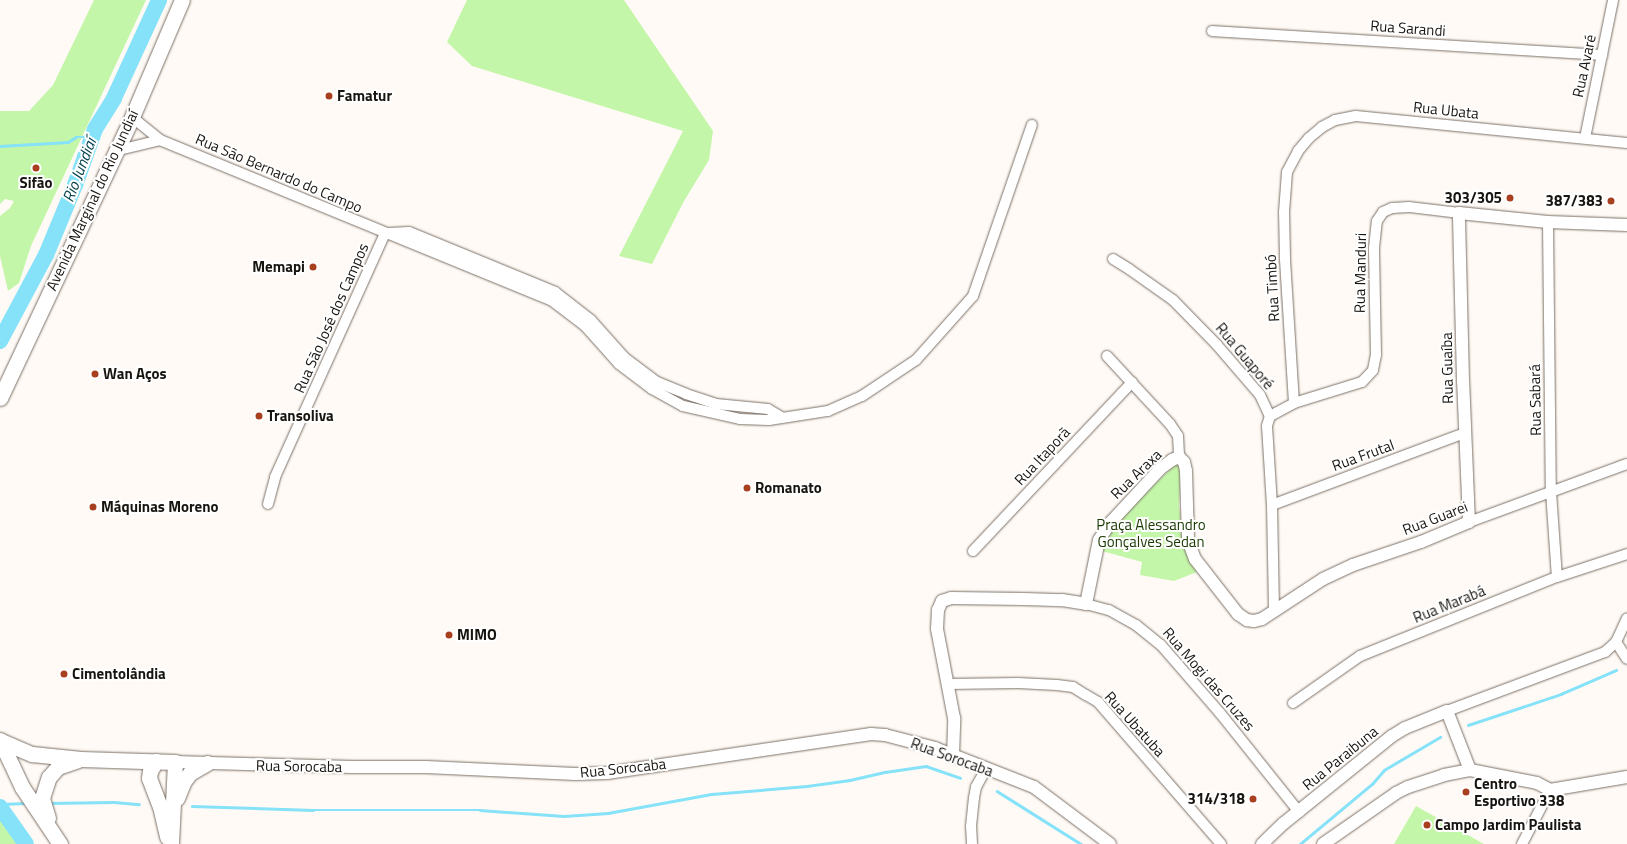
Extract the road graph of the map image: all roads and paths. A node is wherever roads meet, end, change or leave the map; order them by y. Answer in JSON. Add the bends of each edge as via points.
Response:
{"nodes":[{"id":1,"x":182,"y":0,"type":"edge"},
{"id":2,"x":1613,"y":0,"type":"edge"},
{"id":3,"x":1212,"y":31,"type":"dead end"},
{"id":4,"x":1602,"y":55,"type":"junction"},
{"id":5,"x":132,"y":117,"type":"junction"},
{"id":6,"x":1032,"y":125,"type":"dead end"},
{"id":7,"x":1585,"y":138,"type":"junction"},
{"id":8,"x":160,"y":140,"type":"junction"},
{"id":9,"x":1627,"y":143,"type":"edge"},
{"id":10,"x":115,"y":151,"type":"junction"},
{"id":11,"x":1287,"y":172,"type":"joint"},
{"id":12,"x":1459,"y":213,"type":"junction"},
{"id":13,"x":1548,"y":222,"type":"junction"},
{"id":14,"x":1627,"y":225,"type":"edge"},
{"id":15,"x":385,"y":233,"type":"junction"},
{"id":16,"x":1113,"y":259,"type":"dead end"},
{"id":17,"x":1107,"y":356,"type":"dead end"},
{"id":18,"x":1132,"y":382,"type":"junction"},
{"id":19,"x":0,"y":398,"type":"edge"},
{"id":20,"x":1294,"y":403,"type":"junction"},
{"id":21,"x":1270,"y":416,"type":"junction"},
{"id":22,"x":1464,"y":433,"type":"junction"},
{"id":23,"x":1179,"y":457,"type":"junction"},
{"id":24,"x":1627,"y":464,"type":"edge"},
{"id":25,"x":1551,"y":492,"type":"junction"},
{"id":26,"x":268,"y":504,"type":"dead end"},
{"id":27,"x":1272,"y":505,"type":"junction"},
{"id":28,"x":1469,"y":522,"type":"junction"},
{"id":29,"x":973,"y":551,"type":"dead end"},
{"id":30,"x":1627,"y":554,"type":"edge"},
{"id":31,"x":1557,"y":577,"type":"junction"},
{"id":32,"x":1086,"y":604,"type":"junction"},
{"id":33,"x":1274,"y":611,"type":"junction"},
{"id":34,"x":1627,"y":618,"type":"edge"},
{"id":35,"x":1616,"y":642,"type":"junction"},
{"id":36,"x":1627,"y":659,"type":"edge"},
{"id":37,"x":948,"y":684,"type":"junction"},
{"id":38,"x":1293,"y":703,"type":"dead end"},
{"id":39,"x":1447,"y":711,"type":"junction"},
{"id":40,"x":0,"y":740,"type":"edge"},
{"id":41,"x":953,"y":756,"type":"junction"},
{"id":42,"x":81,"y":759,"type":"junction"},
{"id":43,"x":120,"y":760,"type":"junction"},
{"id":44,"x":156,"y":761,"type":"junction"},
{"id":45,"x":175,"y":762,"type":"junction"},
{"id":46,"x":207,"y":763,"type":"junction"},
{"id":47,"x":986,"y":769,"type":"junction"},
{"id":48,"x":1470,"y":770,"type":"junction"},
{"id":49,"x":1627,"y":777,"type":"edge"},
{"id":50,"x":149,"y":778,"type":"junction"},
{"id":51,"x":1550,"y":790,"type":"junction"},
{"id":52,"x":1299,"y":812,"type":"junction"},
{"id":53,"x":173,"y":820,"type":"junction"},
{"id":54,"x":60,"y":843,"type":"edge"},
{"id":55,"x":169,"y":844,"type":"edge"},
{"id":56,"x":972,"y":844,"type":"edge"},
{"id":57,"x":1110,"y":844,"type":"edge"},
{"id":58,"x":1221,"y":844,"type":"edge"},
{"id":59,"x":1262,"y":844,"type":"edge"},
{"id":60,"x":1323,"y":844,"type":"edge"},
{"id":61,"x":1522,"y":844,"type":"edge"}],
"edges":[{"from":1,"to":5,"type":"main road","name":"Avenida Marginal do Rio Jundiaí"},
{"from":2,"to":4,"type":"street","name":"Rua Avaré"},
{"from":3,"to":4,"type":"street","name":"Rua Sarandi"},
{"from":4,"to":7,"type":"street","name":"Rua Avaré"},
{"from":5,"to":8,"type":"street","name":"Rua São Bernardo do Campo"},
{"from":5,"to":10,"type":"main road","name":"Avenida Marginal do Rio Jundiaí"},
{"from":6,"to":15,"type":"street","name":"Rua São Bernardo do Campo","via":[[973,296],[916,360],[862,396],[828,411],[769,420],[740,419],[683,406],[652,389],[619,364],[585,326],[551,300]]},
{"from":7,"to":9,"type":"street","name":"Rua Ubata"},
{"from":7,"to":11,"type":"street","name":"Rua Ubata","via":[[1346,117],[1322,127],[1309,138],[1298,151]]},
{"from":8,"to":10,"type":"street"},
{"from":8,"to":15,"type":"street","name":"Rua São Bernardo do Campo"},
{"from":10,"to":19,"type":"main road","name":"Avenida Marginal do Rio Jundiaí"},
{"from":11,"to":20,"type":"street","name":"Rua Timbó","via":[[1284,212],[1285,258]]},
{"from":12,"to":13,"type":"street","name":"Rua Manduri"},
{"from":12,"to":20,"type":"street","name":"Rua Manduri","via":[[1409,207],[1392,208],[1383,212],[1377,222],[1374,248],[1376,355],[1373,370],[1362,382]]},
{"from":12,"to":22,"type":"street","name":"Rua Guaíba"},
{"from":13,"to":14,"type":"street","name":"Rua Manduri"},
{"from":13,"to":25,"type":"street","name":"Rua Sabará"},
{"from":15,"to":26,"type":"street","name":"Rua São José dos Campos","via":[[275,477]]},
{"from":16,"to":21,"type":"street","name":"Rua Guaporé","via":[[1173,300],[1241,370],[1260,395]]},
{"from":17,"to":18,"type":"street"},
{"from":18,"to":23,"type":"street","via":[[1178,436]]},
{"from":18,"to":29,"type":"street","name":"Rua Itaporã"},
{"from":20,"to":21,"type":"street","name":"Rua Manduri"},
{"from":21,"to":27,"type":"street","via":[[1267,426]]},
{"from":22,"to":27,"type":"street","name":"Rua Frutal"},
{"from":22,"to":28,"type":"street","name":"Rua Guaíba"},
{"from":23,"to":32,"type":"street","name":"Rua Araxa","via":[[1161,468],[1110,523],[1099,540]]},
{"from":23,"to":33,"type":"street","name":"Rua Guarei","via":[[1184,462],[1186,471],[1188,540],[1195,559],[1238,614],[1247,620],[1254,621]]},
{"from":24,"to":25,"type":"street","name":"Rua Guarei"},
{"from":25,"to":28,"type":"street","name":"Rua Guarei"},
{"from":25,"to":31,"type":"street","name":"Rua Sabará"},
{"from":27,"to":33,"type":"street"},
{"from":28,"to":33,"type":"street","name":"Rua Guarei","via":[[1421,542],[1353,565],[1324,579]]},
{"from":30,"to":31,"type":"street","name":"Rua Marabá"},
{"from":31,"to":38,"type":"street","name":"Rua Marabá","via":[[1360,656]]},
{"from":32,"to":37,"type":"street","name":"Rua Mogi das Cruzes","via":[[1062,600],[950,598],[942,601],[938,610],[937,629]]},
{"from":32,"to":52,"type":"street","name":"Rua Mogi das Cruzes","via":[[1109,610],[1136,625],[1161,644]]},
{"from":34,"to":35,"type":"street"},
{"from":35,"to":36,"type":"street"},
{"from":35,"to":39,"type":"street","via":[[1605,652]]},
{"from":37,"to":41,"type":"street","via":[[954,718]]},
{"from":37,"to":58,"type":"street","name":"Rua Ubatuba","via":[[1018,683],[1073,687],[1098,702]]},
{"from":39,"to":48,"type":"street"},
{"from":39,"to":52,"type":"street","name":"Rua Paraibuna","via":[[1392,736]]},
{"from":40,"to":42,"type":"main road","via":[[32,754]]},
{"from":40,"to":54,"type":"main road","via":[[22,787]]},
{"from":41,"to":46,"type":"street","name":"Rua Sorocaba","via":[[909,741],[871,734],[607,773]]},
{"from":41,"to":47,"type":"street","name":"Rua Sorocaba"},
{"from":42,"to":43,"type":"main road","name":"Rua Sorocaba"},
{"from":42,"to":54,"type":"main road","via":[[58,767],[49,777],[43,790],[43,807]]},
{"from":43,"to":44,"type":"main road","name":"Rua Sorocaba"},
{"from":43,"to":50,"type":"main road"},
{"from":44,"to":45,"type":"main road","name":"Rua Sorocaba"},
{"from":44,"to":50,"type":"main road"},
{"from":45,"to":46,"type":"street","name":"Rua Sorocaba"},
{"from":45,"to":53,"type":"main road"},
{"from":46,"to":53,"type":"main road","via":[[190,773],[184,781],[178,793]]},
{"from":47,"to":56,"type":"street","via":[[976,787],[970,826]]},
{"from":47,"to":57,"type":"street","name":"Rua Sorocaba","via":[[1034,787]]},
{"from":48,"to":51,"type":"street","via":[[1537,783]]},
{"from":48,"to":60,"type":"street","via":[[1444,775],[1408,787],[1358,818]]},
{"from":49,"to":51,"type":"street"},
{"from":50,"to":55,"type":"main road","via":[[160,806]]},
{"from":51,"to":61,"type":"street"},
{"from":52,"to":59,"type":"street","name":"Rua Paraibuna"},
{"from":53,"to":55,"type":"main road"}]}
